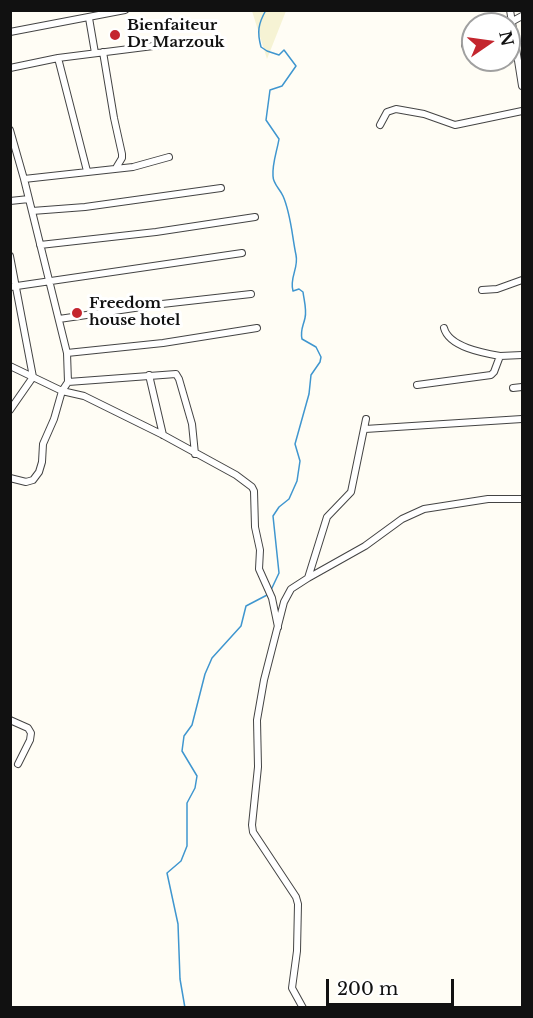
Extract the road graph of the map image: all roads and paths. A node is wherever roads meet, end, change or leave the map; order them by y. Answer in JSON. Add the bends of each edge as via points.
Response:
{"nodes":[{"id":1,"x":125,"y":10,"type":"edge"},
{"id":2,"x":88,"y":18,"type":"junction"},
{"id":3,"x":10,"y":32,"type":"edge"},
{"id":4,"x":177,"y":43,"type":"dead end"},
{"id":5,"x":103,"y":52,"type":"junction"},
{"id":6,"x":95,"y":53,"type":"junction"},
{"id":7,"x":57,"y":58,"type":"junction"},
{"id":8,"x":10,"y":68,"type":"edge"},
{"id":9,"x":522,"y":111,"type":"edge"},
{"id":10,"x":380,"y":125,"type":"dead end"},
{"id":11,"x":10,"y":130,"type":"edge"},
{"id":12,"x":169,"y":157,"type":"dead end"},
{"id":13,"x":116,"y":168,"type":"junction"},
{"id":14,"x":87,"y":171,"type":"junction"},
{"id":15,"x":24,"y":179,"type":"junction"},
{"id":16,"x":221,"y":188,"type":"dead end"},
{"id":17,"x":29,"y":199,"type":"junction"},
{"id":18,"x":10,"y":201,"type":"edge"},
{"id":19,"x":32,"y":211,"type":"junction"},
{"id":20,"x":255,"y":217,"type":"dead end"},
{"id":21,"x":40,"y":245,"type":"junction"},
{"id":22,"x":242,"y":253,"type":"dead end"},
{"id":23,"x":10,"y":256,"type":"edge"},
{"id":24,"x":522,"y":280,"type":"edge"},
{"id":25,"x":50,"y":281,"type":"junction"},
{"id":26,"x":14,"y":287,"type":"edge"},
{"id":27,"x":482,"y":290,"type":"dead end"},
{"id":28,"x":251,"y":294,"type":"dead end"},
{"id":29,"x":59,"y":319,"type":"junction"},
{"id":30,"x":257,"y":328,"type":"dead end"},
{"id":31,"x":444,"y":328,"type":"dead end"},
{"id":32,"x":67,"y":353,"type":"junction"},
{"id":33,"x":522,"y":354,"type":"edge"},
{"id":34,"x":500,"y":356,"type":"junction"},
{"id":35,"x":10,"y":366,"type":"edge"},
{"id":36,"x":149,"y":375,"type":"junction"},
{"id":37,"x":33,"y":377,"type":"junction"},
{"id":38,"x":68,"y":382,"type":"junction"},
{"id":39,"x":417,"y":385,"type":"dead end"},
{"id":40,"x":513,"y":387,"type":"dead end"},
{"id":41,"x":522,"y":387,"type":"edge"},
{"id":42,"x":62,"y":391,"type":"junction"},
{"id":43,"x":10,"y":410,"type":"edge"},
{"id":44,"x":366,"y":419,"type":"dead end"},
{"id":45,"x":522,"y":419,"type":"edge"},
{"id":46,"x":365,"y":429,"type":"junction"},
{"id":47,"x":164,"y":435,"type":"junction"},
{"id":48,"x":195,"y":454,"type":"junction"},
{"id":49,"x":10,"y":478,"type":"edge"},
{"id":50,"x":522,"y":499,"type":"edge"},
{"id":51,"x":308,"y":578,"type":"junction"},
{"id":52,"x":278,"y":627,"type":"junction"},
{"id":53,"x":10,"y":720,"type":"edge"},
{"id":54,"x":18,"y":764,"type":"dead end"},
{"id":55,"x":303,"y":1008,"type":"edge"}],
"edges":[{"from":1,"to":2,"type":"street"},
{"from":2,"to":3,"type":"street"},
{"from":2,"to":6,"type":"street"},
{"from":4,"to":5,"type":"street"},
{"from":5,"to":6,"type":"street"},
{"from":5,"to":13,"type":"street","via":[[122,154]]},
{"from":6,"to":7,"type":"street"},
{"from":7,"to":8,"type":"street"},
{"from":7,"to":14,"type":"street"},
{"from":9,"to":10,"type":"street","via":[[455,125],[396,108],[387,112]]},
{"from":11,"to":15,"type":"street"},
{"from":12,"to":13,"type":"street"},
{"from":13,"to":14,"type":"street"},
{"from":14,"to":15,"type":"street"},
{"from":15,"to":17,"type":"street"},
{"from":16,"to":19,"type":"street"},
{"from":17,"to":18,"type":"street"},
{"from":17,"to":19,"type":"street"},
{"from":19,"to":21,"type":"street"},
{"from":20,"to":21,"type":"street"},
{"from":21,"to":25,"type":"street"},
{"from":22,"to":25,"type":"street"},
{"from":23,"to":26,"type":"street"},
{"from":24,"to":27,"type":"street"},
{"from":25,"to":26,"type":"street"},
{"from":25,"to":29,"type":"street"},
{"from":26,"to":37,"type":"street"},
{"from":28,"to":29,"type":"street"},
{"from":29,"to":32,"type":"street"},
{"from":30,"to":32,"type":"street"},
{"from":31,"to":34,"type":"street","via":[[448,337],[472,350]]},
{"from":32,"to":38,"type":"street"},
{"from":33,"to":34,"type":"street"},
{"from":34,"to":39,"type":"street","via":[[491,375]]},
{"from":35,"to":37,"type":"street"},
{"from":36,"to":38,"type":"street"},
{"from":36,"to":47,"type":"street"},
{"from":36,"to":48,"type":"street","via":[[178,375],[192,424]]},
{"from":37,"to":42,"type":"street"},
{"from":37,"to":43,"type":"street"},
{"from":38,"to":42,"type":"street"},
{"from":40,"to":41,"type":"street"},
{"from":42,"to":47,"type":"street","via":[[84,396]]},
{"from":42,"to":49,"type":"street","via":[[43,444],[39,472],[26,482]]},
{"from":44,"to":46,"type":"street"},
{"from":45,"to":46,"type":"street"},
{"from":46,"to":51,"type":"street","via":[[351,492],[327,517]]},
{"from":47,"to":48,"type":"street"},
{"from":48,"to":52,"type":"street","via":[[236,475],[254,491],[259,569],[272,598]]},
{"from":50,"to":51,"type":"street","via":[[489,499],[424,509]]},
{"from":51,"to":52,"type":"street","via":[[291,589]]},
{"from":52,"to":55,"type":"street","via":[[257,720],[258,766],[252,825],[298,904],[292,988]]},
{"from":53,"to":54,"type":"street","via":[[28,728],[30,733]]}]}
